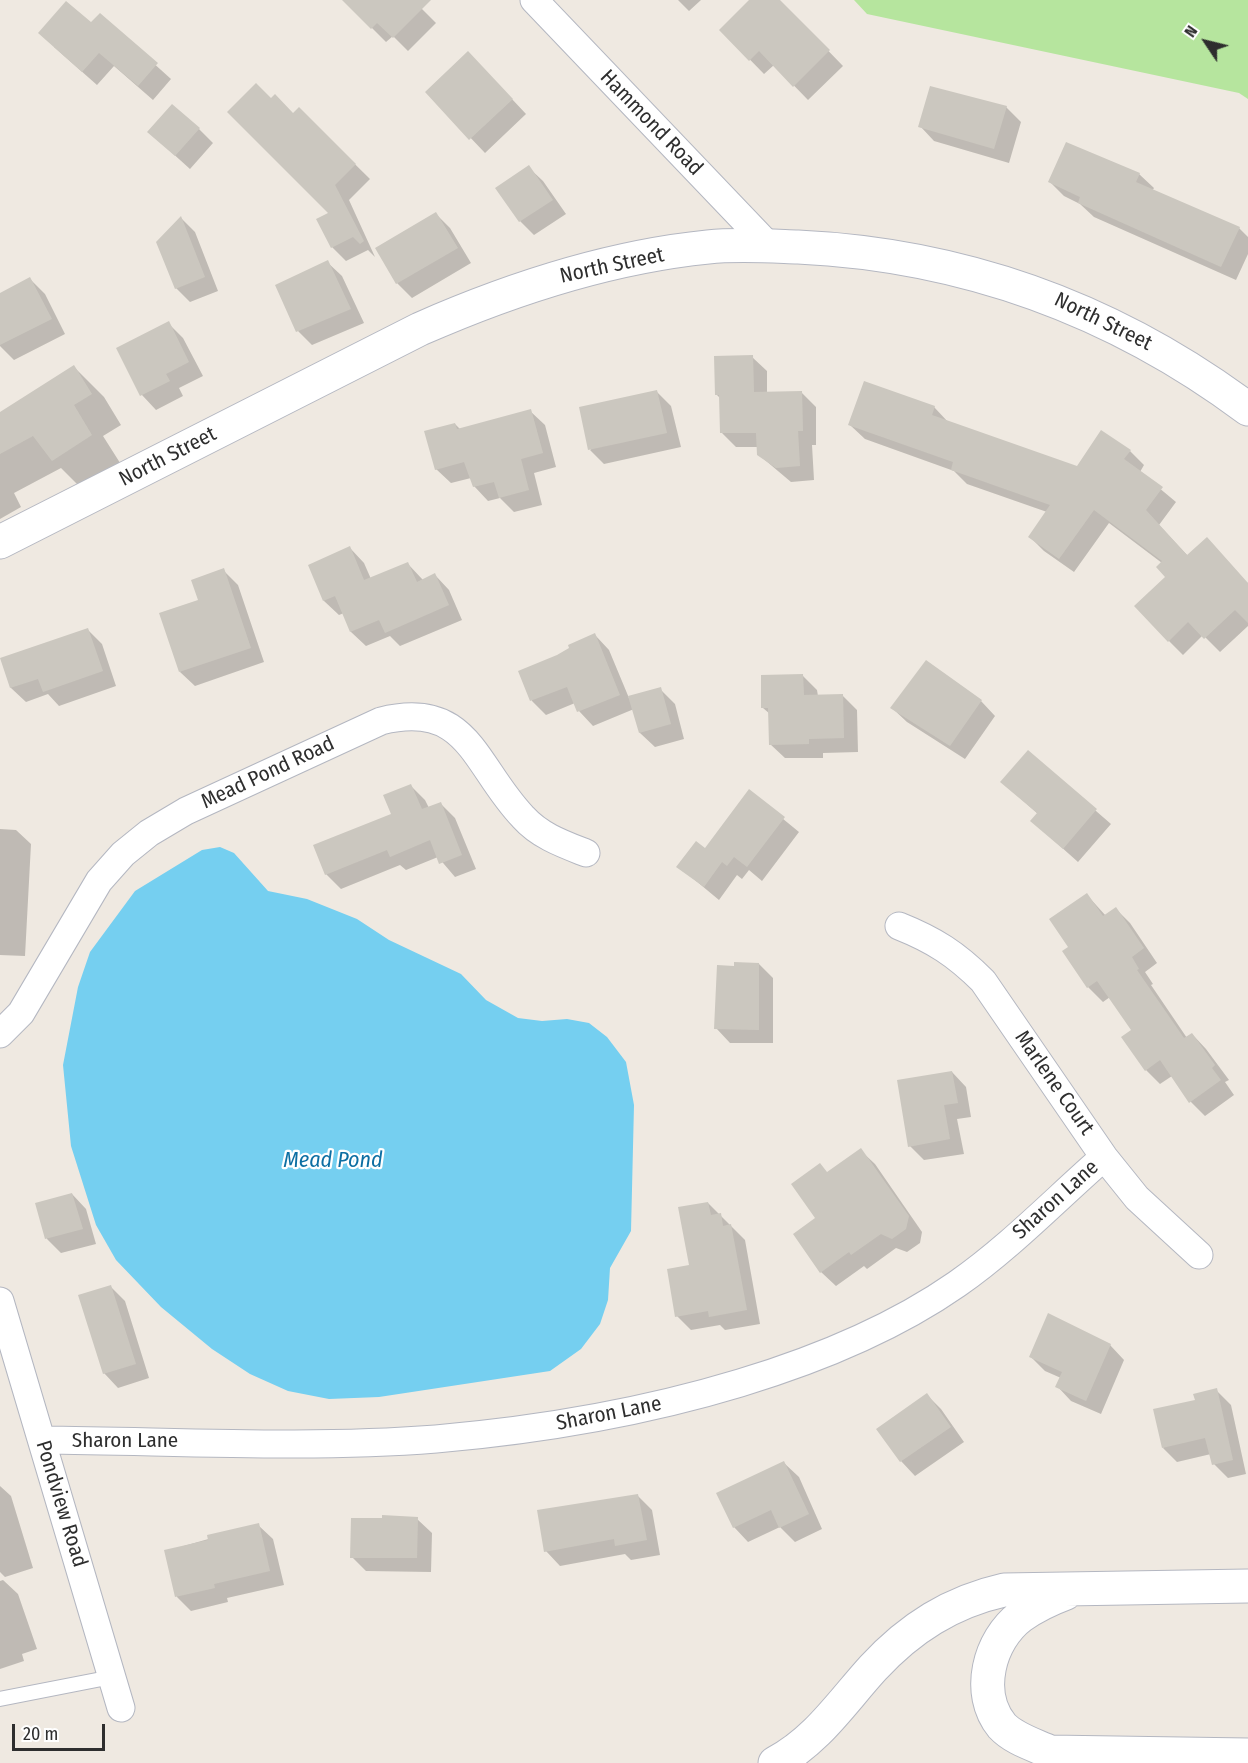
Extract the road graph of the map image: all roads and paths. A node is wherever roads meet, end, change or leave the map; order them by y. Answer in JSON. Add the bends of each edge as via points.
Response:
{"nodes":[{"id":1,"x":534,"y":0,"type":"edge"},
{"id":2,"x":769,"y":246,"type":"junction"},
{"id":3,"x":1248,"y":409,"type":"edge"},
{"id":4,"x":0,"y":542,"type":"edge"},
{"id":5,"x":586,"y":853,"type":"dead end"},
{"id":6,"x":899,"y":926,"type":"dead end"},
{"id":7,"x":0,"y":1034,"type":"edge"},
{"id":8,"x":1104,"y":1156,"type":"junction"},
{"id":9,"x":1199,"y":1255,"type":"dead end"},
{"id":10,"x":0,"y":1300,"type":"edge"},
{"id":11,"x":42,"y":1440,"type":"junction"},
{"id":12,"x":1248,"y":1586,"type":"edge"},
{"id":13,"x":1082,"y":1588,"type":"junction"},
{"id":14,"x":112,"y":1677,"type":"junction"},
{"id":15,"x":0,"y":1699,"type":"edge"},
{"id":16,"x":121,"y":1708,"type":"dead end"},
{"id":17,"x":1248,"y":1758,"type":"edge"},
{"id":18,"x":775,"y":1763,"type":"edge"},
{"id":19,"x":1217,"y":1763,"type":"edge"}],
"edges":[{"from":1,"to":2,"type":"street","name":"Hammond Road"},
{"from":2,"to":3,"type":"street","name":"North Street","via":[[931,263],[1045,295],[1151,344]]},
{"from":2,"to":4,"type":"street","name":"North Street","via":[[708,247],[649,258],[535,284],[477,304],[420,329]]},
{"from":5,"to":7,"type":"street","name":"Mead Pond Road","via":[[535,829],[450,725],[430,717],[406,715],[381,721],[186,811],[123,854],[99,881],[21,1013]]},
{"from":6,"to":8,"type":"street","name":"Marlene Court","via":[[958,956],[983,981]]},
{"from":8,"to":9,"type":"street","name":"Marlene Court","via":[[1137,1198]]},
{"from":8,"to":11,"type":"street","name":"Sharon Lane","via":[[999,1251],[958,1283],[912,1311],[822,1356],[708,1393],[570,1423],[436,1439],[282,1443]]},
{"from":10,"to":11,"type":"street","name":"Pondview Road"},
{"from":11,"to":14,"type":"street","name":"Pondview Road"},
{"from":12,"to":13,"type":"street"},
{"from":13,"to":17,"type":"street","via":[[1020,1616],[1003,1634],[991,1659],[987,1683],[991,1708],[1003,1727],[1050,1752]]},
{"from":13,"to":18,"type":"street","via":[[1004,1590],[974,1596],[948,1608],[896,1644],[828,1722],[805,1744]]},
{"from":14,"to":15,"type":"lane"},
{"from":14,"to":16,"type":"street","name":"Pondview Road"},
{"from":17,"to":19,"type":"street"}]}
